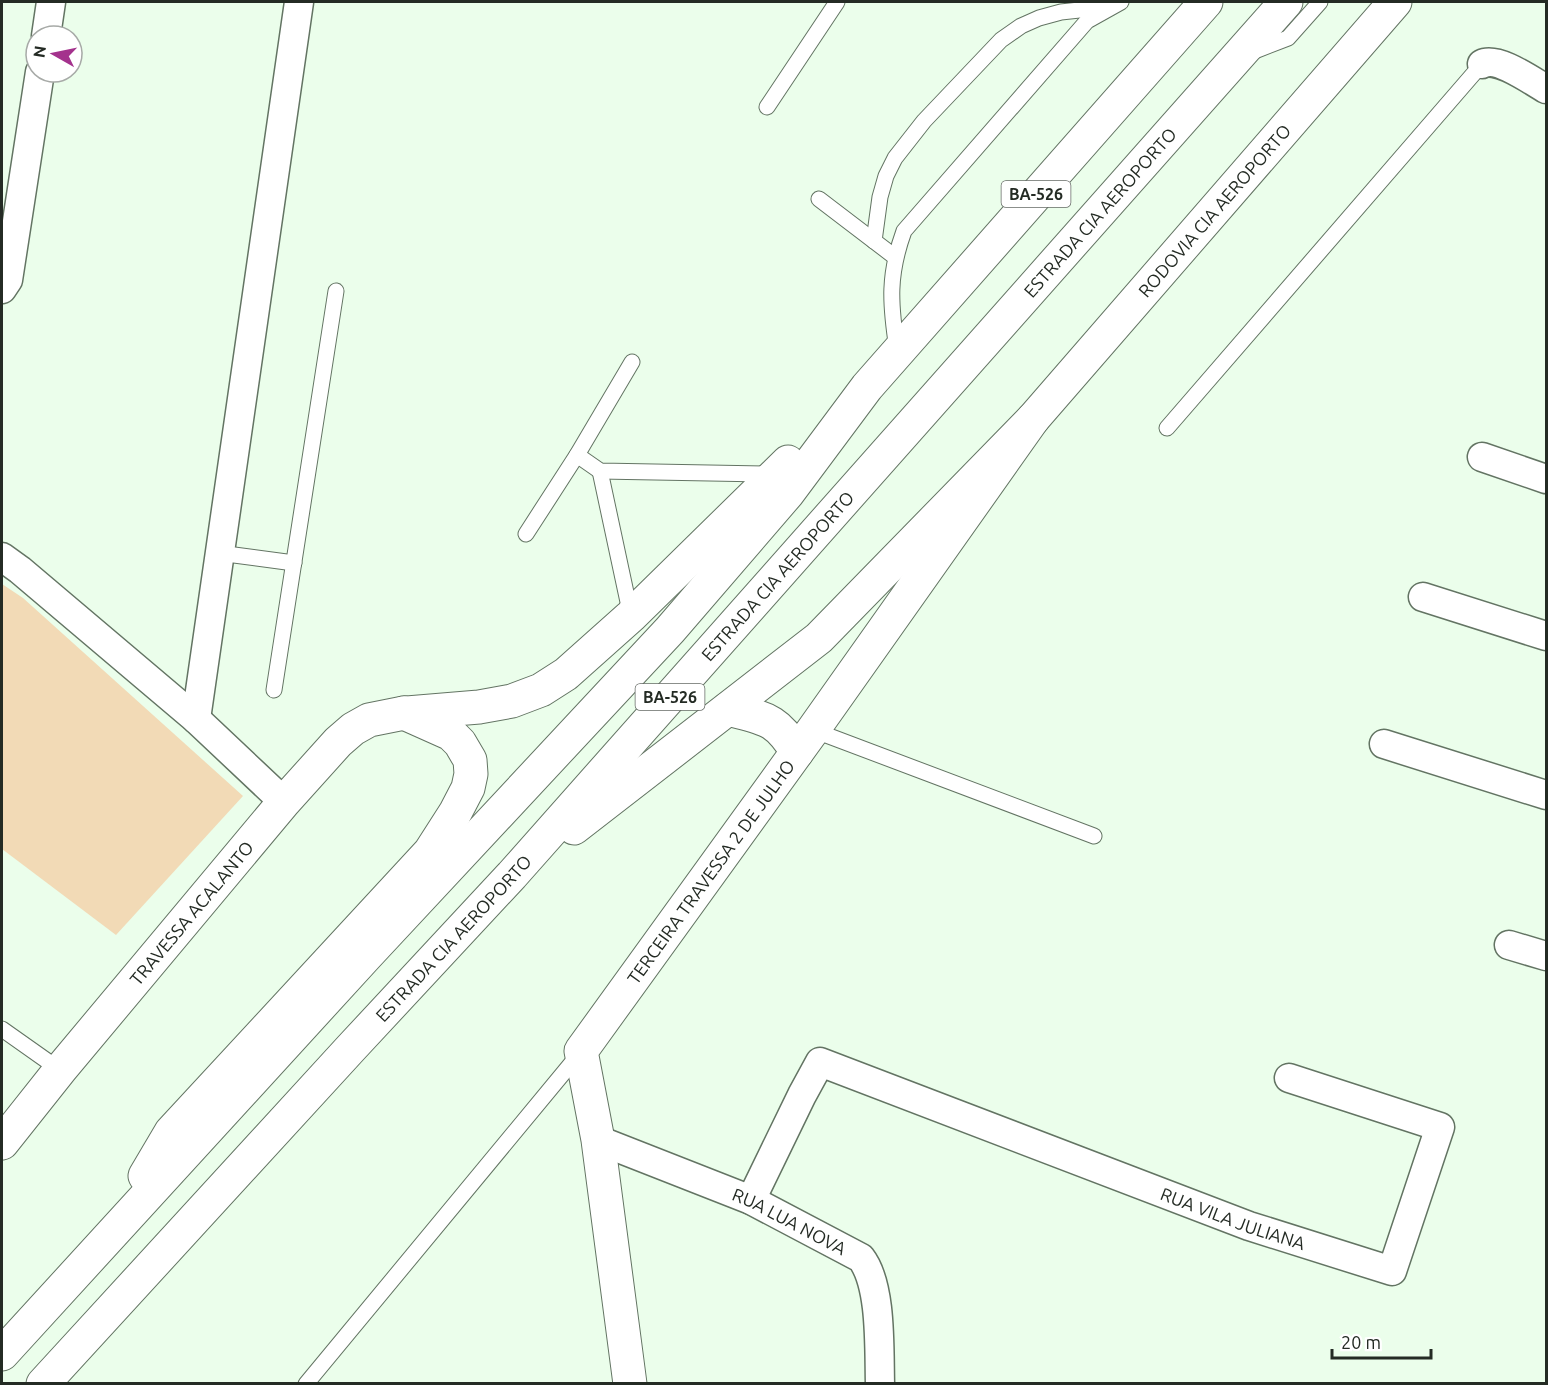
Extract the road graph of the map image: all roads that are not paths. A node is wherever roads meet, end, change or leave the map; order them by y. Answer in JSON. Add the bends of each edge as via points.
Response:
{"nodes":[{"id":1,"x":51,"y":2,"type":"edge"},
{"id":2,"x":299,"y":2,"type":"edge"},
{"id":3,"x":837,"y":2,"type":"edge"},
{"id":4,"x":1206,"y":2,"type":"edge"},
{"id":5,"x":1286,"y":2,"type":"edge"},
{"id":6,"x":1320,"y":2,"type":"edge"},
{"id":7,"x":1395,"y":2,"type":"edge"},
{"id":8,"x":1117,"y":4,"type":"edge"},
{"id":9,"x":48,"y":24,"type":"edge"},
{"id":10,"x":1235,"y":58,"type":"junction"},
{"id":11,"x":1482,"y":64,"type":"joint"},
{"id":12,"x":38,"y":84,"type":"edge"},
{"id":13,"x":1546,"y":89,"type":"edge"},
{"id":14,"x":767,"y":107,"type":"dead end"},
{"id":15,"x":819,"y":199,"type":"dead end"},
{"id":16,"x":874,"y":241,"type":"junction"},
{"id":17,"x":895,"y":257,"type":"junction"},
{"id":18,"x":2,"y":289,"type":"edge"},
{"id":19,"x":336,"y":291,"type":"dead end"},
{"id":20,"x":897,"y":352,"type":"junction"},
{"id":21,"x":632,"y":362,"type":"dead end"},
{"id":22,"x":867,"y":387,"type":"junction"},
{"id":23,"x":1033,"y":419,"type":"junction"},
{"id":24,"x":1167,"y":429,"type":"dead end"},
{"id":25,"x":577,"y":455,"type":"junction"},
{"id":26,"x":1482,"y":457,"type":"dead end"},
{"id":27,"x":600,"y":471,"type":"junction"},
{"id":28,"x":777,"y":475,"type":"junction"},
{"id":29,"x":1546,"y":479,"type":"edge"},
{"id":30,"x":526,"y":534,"type":"dead end"},
{"id":31,"x":219,"y":553,"type":"junction"},
{"id":32,"x":2,"y":557,"type":"edge"},
{"id":33,"x":294,"y":563,"type":"junction"},
{"id":34,"x":1423,"y":597,"type":"dead end"},
{"id":35,"x":631,"y":616,"type":"junction"},
{"id":36,"x":1546,"y":636,"type":"edge"},
{"id":37,"x":274,"y":690,"type":"dead end"},
{"id":38,"x":728,"y":709,"type":"junction"},
{"id":39,"x":404,"y":713,"type":"junction"},
{"id":40,"x":196,"y":719,"type":"junction"},
{"id":41,"x":805,"y":741,"type":"junction"},
{"id":42,"x":1384,"y":744,"type":"dead end"},
{"id":43,"x":1546,"y":795,"type":"edge"},
{"id":44,"x":284,"y":802,"type":"junction"},
{"id":45,"x":1094,"y":836,"type":"dead end"},
{"id":46,"x":512,"y":875,"type":"junction"},
{"id":47,"x":1509,"y":945,"type":"dead end"},
{"id":48,"x":1546,"y":956,"type":"edge"},
{"id":49,"x":2,"y":1029,"type":"edge"},
{"id":50,"x":581,"y":1051,"type":"junction"},
{"id":51,"x":60,"y":1070,"type":"junction"},
{"id":52,"x":1289,"y":1078,"type":"dead end"},
{"id":53,"x":598,"y":1140,"type":"junction"},
{"id":54,"x":2,"y":1143,"type":"edge"},
{"id":55,"x":751,"y":1200,"type":"junction"},
{"id":56,"x":108,"y":1237,"type":"junction"},
{"id":57,"x":2,"y":1354,"type":"edge"},
{"id":58,"x":43,"y":1383,"type":"edge"},
{"id":59,"x":306,"y":1383,"type":"edge"},
{"id":60,"x":630,"y":1383,"type":"edge"},
{"id":61,"x":880,"y":1383,"type":"edge"}],
"edges":[{"from":1,"to":9,"type":"street"},
{"from":2,"to":31,"type":"street"},
{"from":3,"to":14,"type":"lane"},
{"from":4,"to":20,"type":"main road","number":"BA-526"},
{"from":5,"to":10,"type":"main road","name":"ESTRADA CIA AEROPORTO","number":"BA-526"},
{"from":6,"to":10,"type":"lane","via":[[1288,38]]},
{"from":7,"to":23,"type":"main road","name":"RODOVIA CIA AEROPORTO"},
{"from":8,"to":16,"type":"lane","via":[[1039,18],[1001,40],[895,158],[880,197]]},
{"from":8,"to":17,"type":"lane","via":[[1087,21],[904,231]]},
{"from":10,"to":46,"type":"main road","name":"ESTRADA CIA AEROPORTO","number":"BA-526"},
{"from":11,"to":13,"type":"street","via":[[1492,62],[1507,67]]},
{"from":11,"to":24,"type":"lane"},
{"from":12,"to":18,"type":"street","via":[[8,280]]},
{"from":15,"to":16,"type":"lane"},
{"from":16,"to":17,"type":"lane"},
{"from":17,"to":20,"type":"lane","via":[[890,290]]},
{"from":19,"to":33,"type":"lane"},
{"from":20,"to":22,"type":"main road","number":"BA-526"},
{"from":21,"to":25,"type":"lane"},
{"from":22,"to":28,"type":"main road","name":"TRAVESSA ACALANTO","via":[[828,416]]},
{"from":22,"to":56,"type":"main road","number":"BA-526","via":[[788,493],[670,630]]},
{"from":23,"to":38,"type":"main road","via":[[819,638]]},
{"from":23,"to":41,"type":"main road","name":"TERCEIRA TRAVESSA 2 DE JULHO"},
{"from":25,"to":27,"type":"lane"},
{"from":25,"to":30,"type":"lane"},
{"from":26,"to":29,"type":"street"},
{"from":27,"to":28,"type":"lane"},
{"from":27,"to":35,"type":"lane"},
{"from":28,"to":35,"type":"main road","name":"TRAVESSA ACALANTO"},
{"from":31,"to":33,"type":"lane"},
{"from":31,"to":40,"type":"street"},
{"from":32,"to":40,"type":"street"},
{"from":33,"to":37,"type":"lane"},
{"from":34,"to":36,"type":"street"},
{"from":35,"to":39,"type":"main road","name":"TRAVESSA ACALANTO","via":[[566,674],[541,690],[479,707]]},
{"from":38,"to":41,"type":"main road","via":[[761,718]]},
{"from":38,"to":46,"type":"main road"},
{"from":39,"to":44,"type":"main road","name":"TRAVESSA ACALANTO","via":[[369,720],[353,729]]},
{"from":39,"to":56,"type":"main road","via":[[451,734],[470,760],[468,788],[455,813],[430,852],[171,1132]]},
{"from":40,"to":44,"type":"street"},
{"from":41,"to":45,"type":"lane"},
{"from":41,"to":50,"type":"main road","name":"TERCEIRA TRAVESSA 2 DE JULHO"},
{"from":42,"to":43,"type":"street"},
{"from":44,"to":51,"type":"main road","name":"TRAVESSA ACALANTO"},
{"from":46,"to":58,"type":"main road","name":"ESTRADA CIA AEROPORTO","number":"BA-526"},
{"from":47,"to":48,"type":"street"},
{"from":49,"to":51,"type":"lane"},
{"from":50,"to":53,"type":"main road"},
{"from":50,"to":59,"type":"lane"},
{"from":51,"to":54,"type":"main road","name":"TRAVESSA ACALANTO"},
{"from":52,"to":55,"type":"street","name":"RUA VILA JULIANA","via":[[1440,1127],[1392,1271],[1249,1226],[820,1062]]},
{"from":53,"to":55,"type":"street","name":"RUA LUA NOVA"},
{"from":53,"to":60,"type":"main road"},
{"from":55,"to":61,"type":"street","name":"RUA LUA NOVA","via":[[855,1254],[867,1266],[874,1285]]},
{"from":56,"to":57,"type":"main road","number":"BA-526"}]}
